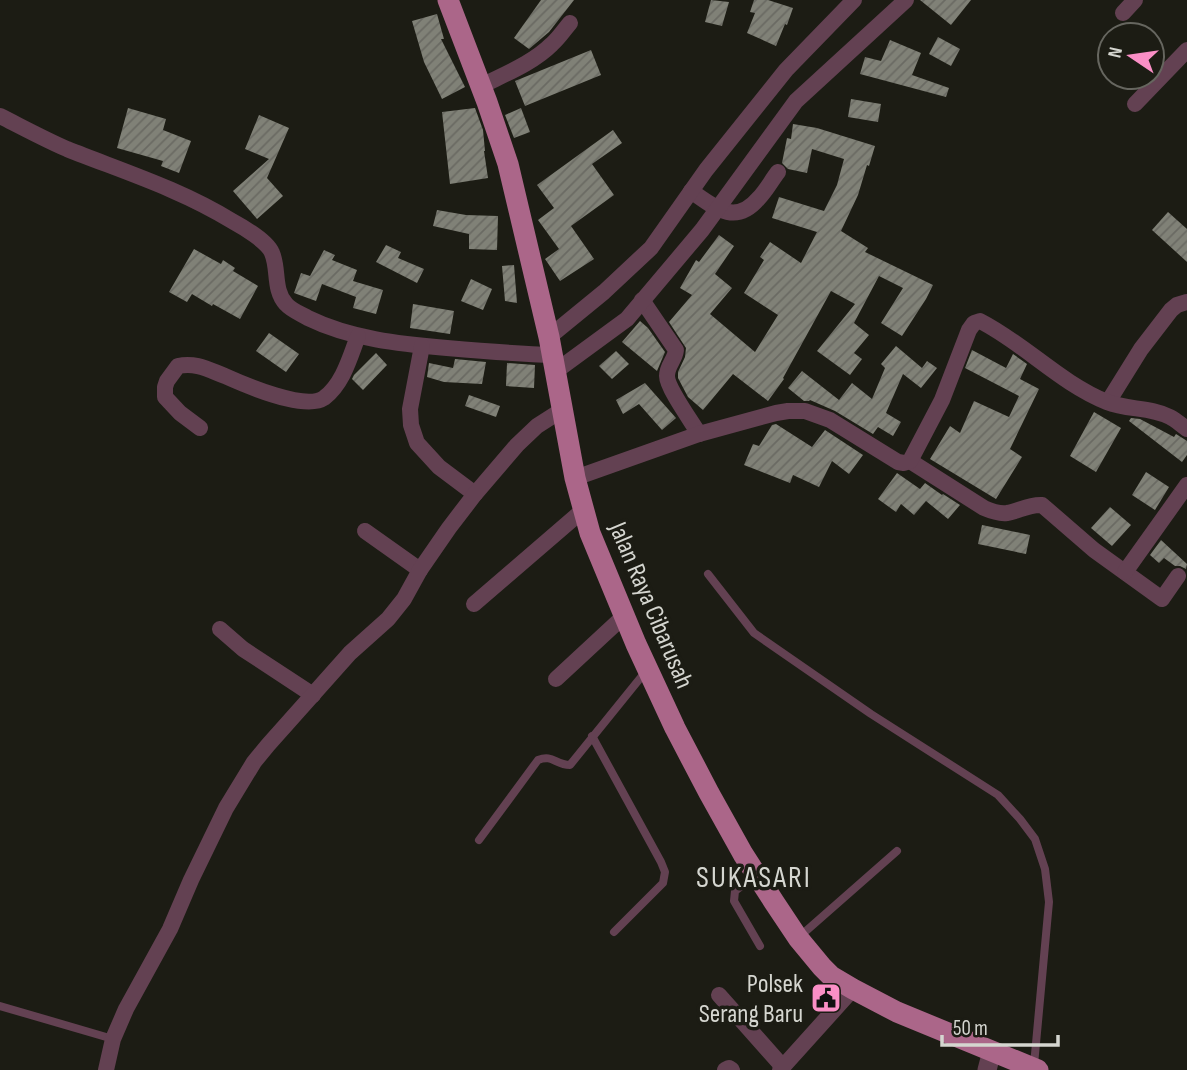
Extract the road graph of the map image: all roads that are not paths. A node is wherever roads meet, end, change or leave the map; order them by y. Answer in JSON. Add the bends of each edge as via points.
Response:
{"nodes":[{"id":1,"x":449,"y":0,"type":"edge"},
{"id":2,"x":906,"y":0,"type":"edge"},
{"id":3,"x":1135,"y":0,"type":"edge"},
{"id":4,"x":850,"y":1,"type":"edge"},
{"id":5,"x":1123,"y":13,"type":"dead end"},
{"id":6,"x":570,"y":23,"type":"dead end"},
{"id":7,"x":1187,"y":50,"type":"edge"},
{"id":8,"x":481,"y":86,"type":"junction"},
{"id":9,"x":1135,"y":104,"type":"dead end"},
{"id":10,"x":0,"y":116,"type":"edge"},
{"id":11,"x":778,"y":172,"type":"dead end"},
{"id":12,"x":691,"y":191,"type":"junction"},
{"id":13,"x":717,"y":209,"type":"junction"},
{"id":14,"x":642,"y":300,"type":"junction"},
{"id":15,"x":1187,"y":302,"type":"edge"},
{"id":16,"x":358,"y":336,"type":"junction"},
{"id":17,"x":422,"y":346,"type":"junction"},
{"id":18,"x":552,"y":354,"type":"junction"},
{"id":19,"x":1108,"y":402,"type":"junction"},
{"id":20,"x":562,"y":410,"type":"junction"},
{"id":21,"x":200,"y":428,"type":"dead end"},
{"id":22,"x":1187,"y":429,"type":"edge"},
{"id":23,"x":699,"y":434,"type":"junction"},
{"id":24,"x":910,"y":461,"type":"junction"},
{"id":25,"x":575,"y":478,"type":"junction"},
{"id":26,"x":1187,"y":485,"type":"edge"},
{"id":27,"x":475,"y":494,"type":"junction"},
{"id":28,"x":582,"y":511,"type":"junction"},
{"id":29,"x":365,"y":531,"type":"dead end"},
{"id":30,"x":420,"y":570,"type":"junction"},
{"id":31,"x":1125,"y":572,"type":"junction"},
{"id":32,"x":708,"y":574,"type":"dead end"},
{"id":33,"x":1178,"y":576,"type":"dead end"},
{"id":34,"x":474,"y":604,"type":"dead end"},
{"id":35,"x":624,"y":616,"type":"junction"},
{"id":36,"x":220,"y":629,"type":"dead end"},
{"id":37,"x":648,"y":668,"type":"junction"},
{"id":38,"x":556,"y":679,"type":"dead end"},
{"id":39,"x":313,"y":695,"type":"junction"},
{"id":40,"x":592,"y":736,"type":"junction"},
{"id":41,"x":479,"y":840,"type":"dead end"},
{"id":42,"x":897,"y":852,"type":"dead end"},
{"id":43,"x":757,"y":874,"type":"junction"},
{"id":44,"x":614,"y":932,"type":"dead end"},
{"id":45,"x":798,"y":938,"type":"junction"},
{"id":46,"x":760,"y":946,"type":"dead end"},
{"id":47,"x":853,"y":989,"type":"junction"},
{"id":48,"x":719,"y":995,"type":"dead end"},
{"id":49,"x":0,"y":1006,"type":"edge"},
{"id":50,"x":113,"y":1039,"type":"junction"},
{"id":51,"x":990,"y":1061,"type":"edge"},
{"id":52,"x":781,"y":1068,"type":"edge"},
{"id":53,"x":1036,"y":1069,"type":"edge"},
{"id":54,"x":106,"y":1070,"type":"edge"},
{"id":55,"x":725,"y":1070,"type":"edge"},
{"id":56,"x":732,"y":1070,"type":"edge"}],
"edges":[{"from":1,"to":8,"type":"main road","name":"Jalan Raya Cibarusah"},
{"from":2,"to":13,"type":"street","via":[[796,102]]},
{"from":3,"to":5,"type":"street"},
{"from":4,"to":12,"type":"street","via":[[786,70]]},
{"from":6,"to":8,"type":"street","via":[[540,54]]},
{"from":7,"to":9,"type":"street"},
{"from":8,"to":18,"type":"main road","name":"Jalan Raya Cibarusah","via":[[508,164]]},
{"from":10,"to":16,"type":"street","via":[[232,221],[268,245],[278,290],[286,304]]},
{"from":11,"to":13,"type":"street","via":[[758,200],[743,211]]},
{"from":12,"to":13,"type":"street"},
{"from":12,"to":18,"type":"street","via":[[650,248],[604,292]]},
{"from":13,"to":14,"type":"street"},
{"from":14,"to":18,"type":"street","via":[[626,319]]},
{"from":14,"to":23,"type":"street","via":[[676,350],[668,365],[668,382]]},
{"from":15,"to":19,"type":"street","via":[[1171,310]]},
{"from":16,"to":17,"type":"street"},
{"from":16,"to":21,"type":"street","via":[[342,376],[323,399],[314,402],[258,390],[200,366],[178,366],[164,387],[165,397]]},
{"from":17,"to":18,"type":"street"},
{"from":17,"to":27,"type":"street","via":[[410,409],[417,443]]},
{"from":18,"to":20,"type":"main road","name":"Jalan Raya Cibarusah"},
{"from":19,"to":22,"type":"street","via":[[1161,413]]},
{"from":19,"to":24,"type":"street","via":[[1064,379],[980,321],[969,330],[942,400]]},
{"from":20,"to":25,"type":"main road","name":"Jalan Raya Cibarusah"},
{"from":20,"to":27,"type":"street","via":[[517,445]]},
{"from":23,"to":24,"type":"street","via":[[776,413],[806,411],[830,419],[898,462]]},
{"from":23,"to":25,"type":"street"},
{"from":24,"to":31,"type":"street","via":[[984,508],[1009,513],[1042,505]]},
{"from":25,"to":28,"type":"main road","name":"Jalan Raya Cibarusah"},
{"from":26,"to":31,"type":"street"},
{"from":27,"to":30,"type":"street"},
{"from":28,"to":34,"type":"street"},
{"from":28,"to":35,"type":"main road","name":"Jalan Raya Cibarusah"},
{"from":29,"to":30,"type":"street"},
{"from":30,"to":39,"type":"street","via":[[388,619]]},
{"from":31,"to":33,"type":"street","via":[[1162,599]]},
{"from":32,"to":53,"type":"lane","via":[[754,633],[998,795],[1035,839],[1049,902]]},
{"from":35,"to":37,"type":"main road","name":"Jalan Raya Cibarusah"},
{"from":35,"to":38,"type":"street"},
{"from":36,"to":39,"type":"street"},
{"from":37,"to":40,"type":"lane"},
{"from":37,"to":43,"type":"main road","name":"Jalan Raya Cibarusah","via":[[709,793]]},
{"from":39,"to":50,"type":"street","via":[[254,762],[226,808]]},
{"from":40,"to":41,"type":"lane","via":[[570,765],[545,757],[538,760]]},
{"from":40,"to":44,"type":"lane","via":[[665,872],[663,883]]},
{"from":42,"to":45,"type":"lane"},
{"from":43,"to":45,"type":"main road","name":"Jalan Raya Cibarusah"},
{"from":43,"to":46,"type":"lane","via":[[735,891],[734,901]]},
{"from":45,"to":47,"type":"main road","name":"Jalan Raya Cibarusah","via":[[822,967]]},
{"from":47,"to":51,"type":"main road","name":"Jalan Raya Cibarusah"},
{"from":47,"to":52,"type":"street"},
{"from":48,"to":52,"type":"street"},
{"from":49,"to":50,"type":"lane"},
{"from":50,"to":54,"type":"street"},
{"from":51,"to":53,"type":"main road","name":"Jalan Raya Cibarusah"},
{"from":55,"to":56,"type":"street"}]}
